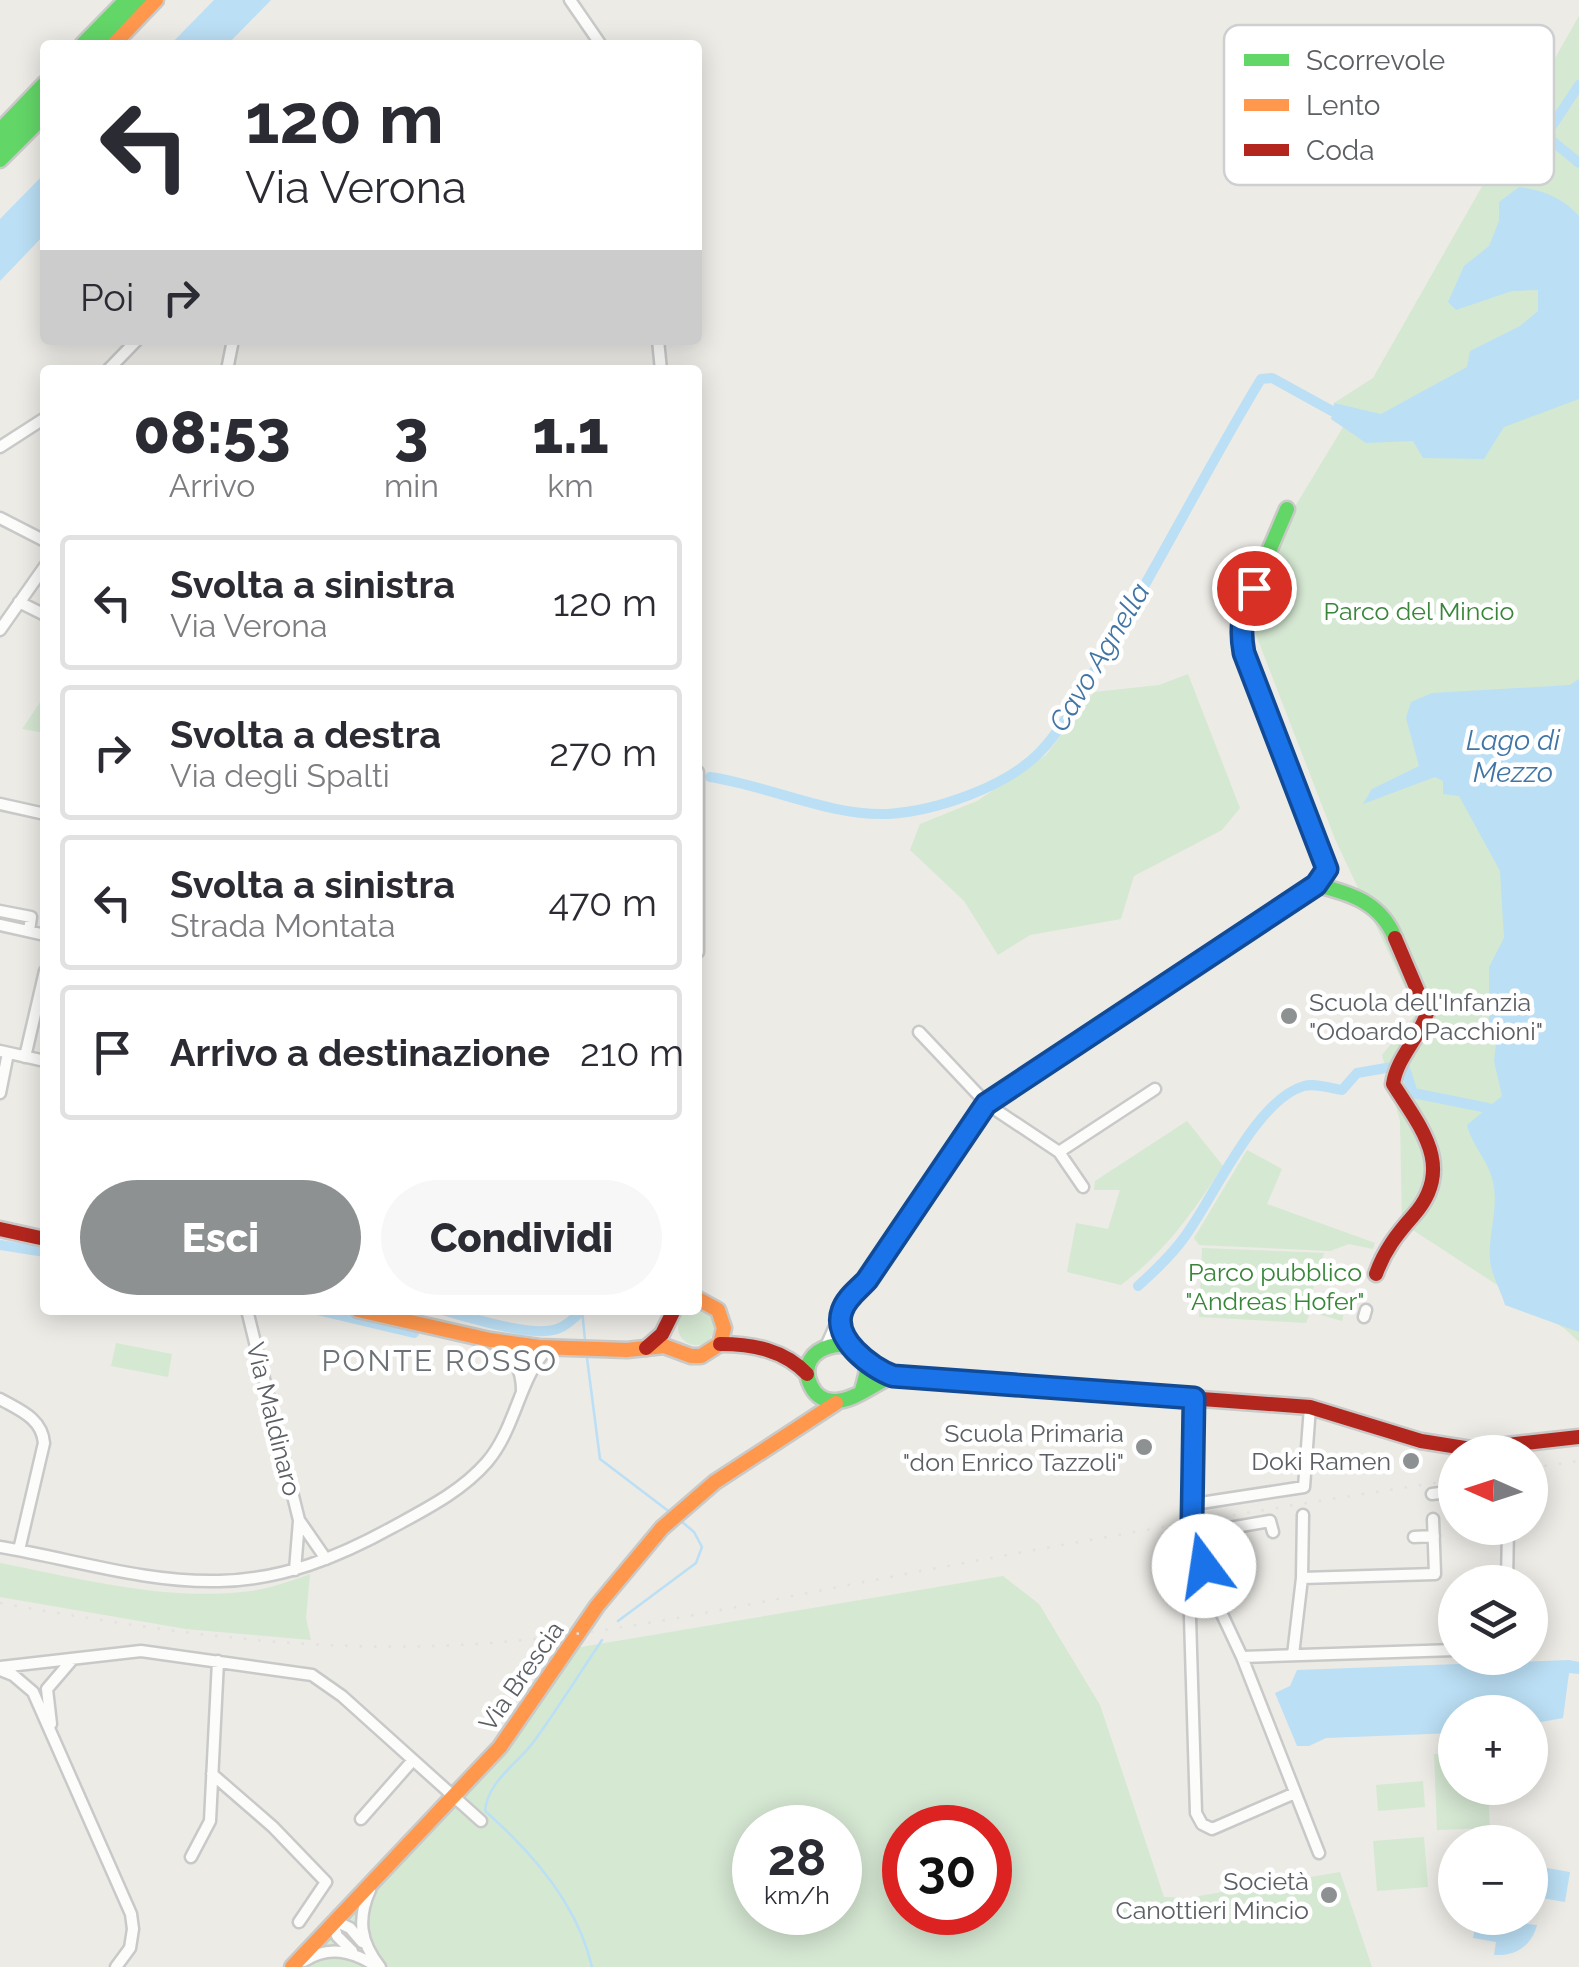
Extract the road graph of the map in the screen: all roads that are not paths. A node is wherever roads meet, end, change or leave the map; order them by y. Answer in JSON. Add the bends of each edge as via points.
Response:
{"nodes":[{"id":1,"x":126,"y":0,"type":"edge"},
{"id":2,"x":142,"y":0,"type":"edge"},
{"id":3,"x":156,"y":0,"type":"edge"},
{"id":4,"x":570,"y":0,"type":"edge"},
{"id":5,"x":87,"y":40,"type":"edge"},
{"id":6,"x":103,"y":40,"type":"edge"},
{"id":7,"x":117,"y":40,"type":"edge"},
{"id":8,"x":598,"y":40,"type":"edge"},
{"id":9,"x":40,"y":89,"type":"edge"},
{"id":10,"x":40,"y":104,"type":"edge"},
{"id":11,"x":40,"y":119,"type":"edge"},
{"id":12,"x":0,"y":130,"type":"edge"},
{"id":13,"x":0,"y":144,"type":"edge"},
{"id":14,"x":0,"y":160,"type":"edge"},
{"id":15,"x":131,"y":345,"type":"edge"},
{"id":16,"x":113,"y":365,"type":"edge"},
{"id":17,"x":40,"y":421,"type":"edge"},
{"id":18,"x":0,"y":447,"type":"edge"},
{"id":19,"x":1287,"y":509,"type":"dead end"},
{"id":20,"x":0,"y":518,"type":"edge"},
{"id":21,"x":40,"y":539,"type":"edge"},
{"id":22,"x":40,"y":573,"type":"edge"},
{"id":23,"x":19,"y":602,"type":"junction"},
{"id":24,"x":40,"y":612,"type":"edge"},
{"id":25,"x":0,"y":630,"type":"edge"},
{"id":26,"x":0,"y":804,"type":"edge"},
{"id":27,"x":40,"y":813,"type":"edge"},
{"id":28,"x":1316,"y":885,"type":"junction"},
{"id":29,"x":0,"y":911,"type":"edge"},
{"id":30,"x":0,"y":925,"type":"edge"},
{"id":31,"x":29,"y":931,"type":"junction"},
{"id":32,"x":40,"y":934,"type":"edge"},
{"id":33,"x":40,"y":992,"type":"edge"},
{"id":34,"x":919,"y":1032,"type":"dead end"},
{"id":35,"x":4,"y":1052,"type":"edge"},
{"id":36,"x":25,"y":1056,"type":"junction"},
{"id":37,"x":40,"y":1060,"type":"edge"},
{"id":38,"x":1155,"y":1089,"type":"dead end"},
{"id":39,"x":0,"y":1093,"type":"edge"},
{"id":40,"x":986,"y":1104,"type":"junction"},
{"id":41,"x":1059,"y":1152,"type":"junction"},
{"id":42,"x":1083,"y":1187,"type":"dead end"},
{"id":43,"x":0,"y":1230,"type":"edge"},
{"id":44,"x":40,"y":1238,"type":"edge"},
{"id":45,"x":1376,"y":1274,"type":"dead end"},
{"id":46,"x":702,"y":1299,"type":"edge"},
{"id":47,"x":249,"y":1315,"type":"edge"},
{"id":48,"x":380,"y":1315,"type":"edge"},
{"id":49,"x":672,"y":1315,"type":"edge"},
{"id":50,"x":840,"y":1318,"type":"junction"},
{"id":51,"x":667,"y":1325,"type":"junction"},
{"id":52,"x":725,"y":1326,"type":"junction"},
{"id":53,"x":490,"y":1340,"type":"junction"},
{"id":54,"x":720,"y":1344,"type":"junction"},
{"id":55,"x":745,"y":1344,"type":"junction"},
{"id":56,"x":827,"y":1344,"type":"junction"},
{"id":57,"x":852,"y":1347,"type":"junction"},
{"id":58,"x":544,"y":1348,"type":"junction"},
{"id":59,"x":646,"y":1348,"type":"junction"},
{"id":60,"x":676,"y":1348,"type":"junction"},
{"id":61,"x":813,"y":1354,"type":"junction"},
{"id":62,"x":789,"y":1358,"type":"junction"},
{"id":63,"x":864,"y":1360,"type":"junction"},
{"id":64,"x":893,"y":1376,"type":"junction"},
{"id":65,"x":809,"y":1380,"type":"junction"},
{"id":66,"x":862,"y":1390,"type":"junction"},
{"id":67,"x":522,"y":1392,"type":"junction"},
{"id":68,"x":1194,"y":1398,"type":"junction"},
{"id":69,"x":0,"y":1399,"type":"edge"},
{"id":70,"x":836,"y":1403,"type":"junction"},
{"id":71,"x":1310,"y":1407,"type":"junction"},
{"id":72,"x":799,"y":1426,"type":"junction"},
{"id":73,"x":1579,"y":1438,"type":"edge"},
{"id":74,"x":1438,"y":1493,"type":"edge"},
{"id":75,"x":1432,"y":1494,"type":"dead end"},
{"id":76,"x":1194,"y":1504,"type":"junction"},
{"id":77,"x":1303,"y":1515,"type":"dead end"},
{"id":78,"x":1433,"y":1519,"type":"dead end"},
{"id":79,"x":299,"y":1520,"type":"junction"},
{"id":80,"x":1272,"y":1532,"type":"dead end"},
{"id":81,"x":1194,"y":1534,"type":"junction"},
{"id":82,"x":1434,"y":1536,"type":"junction"},
{"id":83,"x":1414,"y":1537,"type":"dead end"},
{"id":84,"x":0,"y":1546,"type":"edge"},
{"id":85,"x":20,"y":1550,"type":"junction"},
{"id":86,"x":326,"y":1560,"type":"junction"},
{"id":87,"x":295,"y":1570,"type":"junction"},
{"id":88,"x":1302,"y":1578,"type":"junction"},
{"id":89,"x":1438,"y":1651,"type":"edge"},
{"id":90,"x":1293,"y":1655,"type":"junction"},
{"id":91,"x":1242,"y":1657,"type":"junction"},
{"id":92,"x":76,"y":1658,"type":"junction"},
{"id":93,"x":218,"y":1660,"type":"junction"},
{"id":94,"x":37,"y":1662,"type":"junction"},
{"id":95,"x":0,"y":1669,"type":"edge"},
{"id":96,"x":47,"y":1690,"type":"junction"},
{"id":97,"x":32,"y":1692,"type":"junction"},
{"id":98,"x":52,"y":1730,"type":"junction"},
{"id":99,"x":414,"y":1760,"type":"junction"},
{"id":100,"x":212,"y":1774,"type":"junction"},
{"id":101,"x":1295,"y":1793,"type":"junction"},
{"id":102,"x":452,"y":1798,"type":"junction"},
{"id":103,"x":361,"y":1819,"type":"dead end"},
{"id":104,"x":481,"y":1822,"type":"dead end"},
{"id":105,"x":1319,"y":1853,"type":"dead end"},
{"id":106,"x":191,"y":1856,"type":"dead end"},
{"id":107,"x":376,"y":1878,"type":"junction"},
{"id":108,"x":299,"y":1922,"type":"dead end"},
{"id":109,"x":334,"y":1923,"type":"junction"},
{"id":110,"x":366,"y":1946,"type":"junction"},
{"id":111,"x":356,"y":1954,"type":"junction"},
{"id":112,"x":116,"y":1967,"type":"edge"},
{"id":113,"x":293,"y":1967,"type":"edge"},
{"id":114,"x":379,"y":1967,"type":"edge"}],
"edges":[{"from":1,"to":5,"type":"main road"},
{"from":2,"to":6,"type":"main road"},
{"from":3,"to":7,"type":"main road"},
{"from":4,"to":8,"type":"street"},
{"from":9,"to":12,"type":"main road"},
{"from":10,"to":13,"type":"main road"},
{"from":11,"to":14,"type":"main road"},
{"from":15,"to":16,"type":"street"},
{"from":17,"to":18,"type":"street"},
{"from":19,"to":28,"type":"main road","via":[[1240,630],[1327,869]]},
{"from":20,"to":21,"type":"street"},
{"from":22,"to":23,"type":"street"},
{"from":23,"to":24,"type":"street"},
{"from":23,"to":25,"type":"street"},
{"from":26,"to":27,"type":"street"},
{"from":28,"to":40,"type":"street"},
{"from":28,"to":45,"type":"main road","via":[[1354,892],[1388,918],[1427,1013],[1393,1084],[1432,1148],[1432,1187],[1402,1224]]},
{"from":29,"to":31,"type":"street","via":[[32,917]]},
{"from":30,"to":31,"type":"street"},
{"from":31,"to":32,"type":"street"},
{"from":33,"to":36,"type":"street"},
{"from":34,"to":40,"type":"street"},
{"from":35,"to":36,"type":"street"},
{"from":35,"to":39,"type":"street"},
{"from":36,"to":37,"type":"street"},
{"from":38,"to":41,"type":"street"},
{"from":40,"to":41,"type":"street"},
{"from":40,"to":50,"type":"street"},
{"from":41,"to":42,"type":"street"},
{"from":43,"to":44,"type":"main road"},
{"from":46,"to":52,"type":"main road","via":[[721,1313]]},
{"from":47,"to":79,"type":"street","name":"Via Maldinaro"},
{"from":48,"to":53,"type":"main road"},
{"from":49,"to":51,"type":"main road"},
{"from":50,"to":56,"type":"street"},
{"from":50,"to":57,"type":"street"},
{"from":51,"to":59,"type":"main road"},
{"from":51,"to":60,"type":"main road"},
{"from":52,"to":54,"type":"main road"},
{"from":52,"to":55,"type":"main road"},
{"from":53,"to":58,"type":"main road"},
{"from":53,"to":67,"type":"street","via":[[513,1358]]},
{"from":54,"to":55,"type":"main road"},
{"from":54,"to":60,"type":"main road","via":[[701,1356]]},
{"from":55,"to":62,"type":"main road"},
{"from":56,"to":57,"type":"main road"},
{"from":56,"to":61,"type":"main road"},
{"from":57,"to":63,"type":"main road"},
{"from":58,"to":59,"type":"main road"},
{"from":58,"to":67,"type":"street"},
{"from":59,"to":60,"type":"main road"},
{"from":61,"to":62,"type":"main road"},
{"from":61,"to":65,"type":"main road"},
{"from":62,"to":65,"type":"main road"},
{"from":63,"to":64,"type":"main road"},
{"from":63,"to":66,"type":"main road"},
{"from":64,"to":66,"type":"main road"},
{"from":64,"to":68,"type":"main road"},
{"from":65,"to":70,"type":"main road","via":[[822,1398]]},
{"from":65,"to":72,"type":"main road","via":[[809,1408]]},
{"from":66,"to":70,"type":"main road"},
{"from":67,"to":86,"type":"street","via":[[506,1436],[460,1487]]},
{"from":68,"to":71,"type":"main road"},
{"from":68,"to":76,"type":"street"},
{"from":69,"to":85,"type":"street","via":[[31,1418],[44,1443]]},
{"from":70,"to":72,"type":"main road","name":"Via Brescia"},
{"from":71,"to":73,"type":"main road","via":[[1444,1446]]},
{"from":71,"to":76,"type":"street","via":[[1304,1486]]},
{"from":72,"to":102,"type":"main road","name":"Via Brescia","via":[[665,1524],[596,1606],[500,1747]]},
{"from":74,"to":75,"type":"street"},
{"from":76,"to":81,"type":"street"},
{"from":77,"to":88,"type":"street"},
{"from":78,"to":82,"type":"street"},
{"from":79,"to":86,"type":"street","name":"Via Maldinaro"},
{"from":79,"to":87,"type":"street","name":"Via Maldinaro"},
{"from":80,"to":81,"type":"street","via":[[1270,1521]]},
{"from":81,"to":91,"type":"street"},
{"from":81,"to":101,"type":"street","via":[[1196,1813],[1212,1829]]},
{"from":82,"to":83,"type":"street"},
{"from":82,"to":88,"type":"street","via":[[1436,1574]]},
{"from":84,"to":85,"type":"street"},
{"from":85,"to":87,"type":"street","via":[[219,1582]]},
{"from":86,"to":87,"type":"street"},
{"from":88,"to":90,"type":"street"},
{"from":89,"to":90,"type":"street"},
{"from":90,"to":91,"type":"street"},
{"from":91,"to":101,"type":"street"},
{"from":92,"to":93,"type":"street","via":[[140,1651]]},
{"from":92,"to":94,"type":"street"},
{"from":92,"to":96,"type":"street"},
{"from":93,"to":99,"type":"street","via":[[324,1680]]},
{"from":93,"to":100,"type":"street"},
{"from":94,"to":95,"type":"street"},
{"from":94,"to":96,"type":"street"},
{"from":94,"to":97,"type":"street"},
{"from":95,"to":97,"type":"street"},
{"from":96,"to":98,"type":"street"},
{"from":97,"to":98,"type":"street"},
{"from":98,"to":112,"type":"street","via":[[131,1914],[130,1948]]},
{"from":99,"to":102,"type":"street"},
{"from":99,"to":103,"type":"street"},
{"from":100,"to":106,"type":"street","via":[[210,1821]]},
{"from":100,"to":108,"type":"street","via":[[326,1882]]},
{"from":101,"to":105,"type":"street"},
{"from":102,"to":104,"type":"street"},
{"from":102,"to":107,"type":"main road","name":"Via Brescia"},
{"from":107,"to":109,"type":"main road","name":"Via Brescia"},
{"from":107,"to":110,"type":"street","via":[[362,1913]]},
{"from":109,"to":110,"type":"street","via":[[350,1928]]},
{"from":109,"to":111,"type":"street"},
{"from":109,"to":113,"type":"main road","name":"Via Brescia"},
{"from":110,"to":114,"type":"street"},
{"from":111,"to":113,"type":"street","via":[[326,1951]]},
{"from":111,"to":114,"type":"street"}]}
